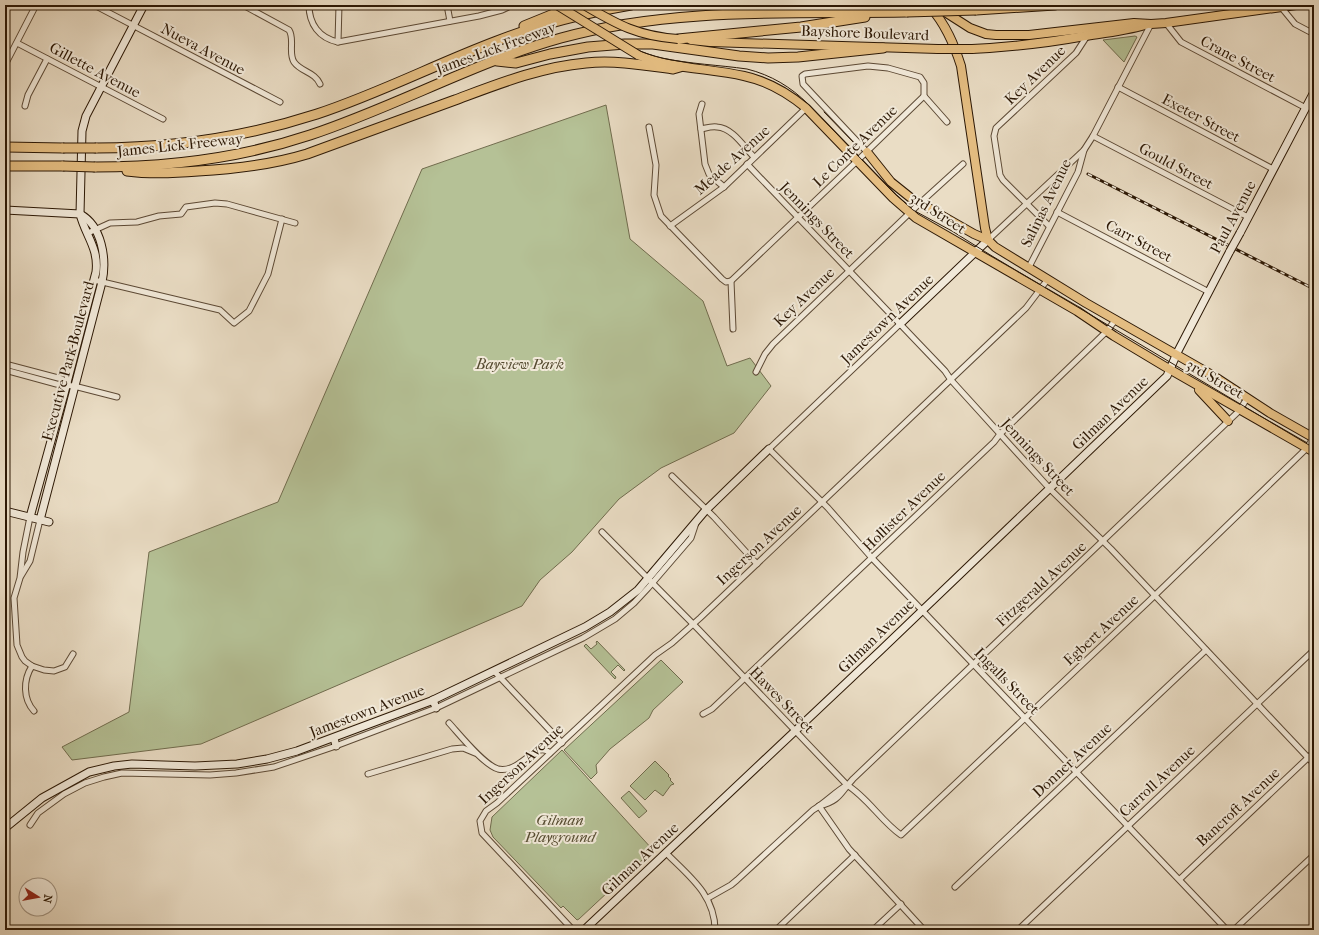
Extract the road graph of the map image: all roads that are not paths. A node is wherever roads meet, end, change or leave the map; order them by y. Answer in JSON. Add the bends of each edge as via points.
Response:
{"nodes":[{"id":1,"x":36,"y":5,"type":"edge"},
{"id":2,"x":94,"y":5,"type":"edge"},
{"id":3,"x":144,"y":5,"type":"edge"},
{"id":4,"x":243,"y":5,"type":"edge"},
{"id":5,"x":309,"y":5,"type":"edge"},
{"id":6,"x":339,"y":5,"type":"edge"},
{"id":7,"x":447,"y":5,"type":"edge"},
{"id":8,"x":513,"y":5,"type":"edge"},
{"id":9,"x":557,"y":5,"type":"edge"},
{"id":10,"x":585,"y":5,"type":"edge"},
{"id":11,"x":631,"y":5,"type":"edge"},
{"id":12,"x":928,"y":5,"type":"edge"},
{"id":13,"x":934,"y":5,"type":"edge"},
{"id":14,"x":1055,"y":5,"type":"edge"},
{"id":15,"x":1296,"y":5,"type":"edge"},
{"id":16,"x":1281,"y":7,"type":"junction"},
{"id":17,"x":904,"y":12,"type":"junction"},
{"id":18,"x":450,"y":21,"type":"junction"},
{"id":19,"x":1166,"y":23,"type":"junction"},
{"id":20,"x":1150,"y":24,"type":"junction"},
{"id":21,"x":133,"y":26,"type":"junction"},
{"id":22,"x":1314,"y":34,"type":"edge"},
{"id":23,"x":1087,"y":36,"type":"junction"},
{"id":24,"x":678,"y":39,"type":"junction"},
{"id":25,"x":338,"y":42,"type":"junction"},
{"id":26,"x":16,"y":43,"type":"junction"},
{"id":27,"x":484,"y":46,"type":"junction"},
{"id":28,"x":882,"y":48,"type":"junction"},
{"id":29,"x":47,"y":59,"type":"junction"},
{"id":30,"x":493,"y":61,"type":"junction"},
{"id":31,"x":5,"y":65,"type":"edge"},
{"id":32,"x":680,"y":67,"type":"junction"},
{"id":33,"x":320,"y":84,"type":"dead end"},
{"id":34,"x":101,"y":87,"type":"junction"},
{"id":35,"x":1118,"y":87,"type":"junction"},
{"id":36,"x":1314,"y":92,"type":"edge"},
{"id":37,"x":924,"y":96,"type":"junction"},
{"id":38,"x":280,"y":102,"type":"dead end"},
{"id":39,"x":702,"y":104,"type":"dead end"},
{"id":40,"x":24,"y":106,"type":"dead end"},
{"id":41,"x":806,"y":108,"type":"junction"},
{"id":42,"x":1306,"y":108,"type":"junction"},
{"id":43,"x":163,"y":119,"type":"dead end"},
{"id":44,"x":947,"y":122,"type":"dead end"},
{"id":45,"x":649,"y":127,"type":"dead end"},
{"id":46,"x":701,"y":129,"type":"junction"},
{"id":47,"x":1093,"y":136,"type":"junction"},
{"id":48,"x":7,"y":147,"type":"edge"},
{"id":49,"x":1084,"y":150,"type":"junction"},
{"id":50,"x":867,"y":152,"type":"junction"},
{"id":51,"x":754,"y":157,"type":"junction"},
{"id":52,"x":858,"y":161,"type":"junction"},
{"id":53,"x":747,"y":164,"type":"junction"},
{"id":54,"x":963,"y":164,"type":"dead end"},
{"id":55,"x":5,"y":166,"type":"edge"},
{"id":56,"x":96,"y":167,"type":"junction"},
{"id":57,"x":1273,"y":169,"type":"junction"},
{"id":58,"x":724,"y":187,"type":"junction"},
{"id":59,"x":919,"y":204,"type":"junction"},
{"id":60,"x":1026,"y":204,"type":"junction"},
{"id":61,"x":5,"y":210,"type":"edge"},
{"id":62,"x":1057,"y":212,"type":"junction"},
{"id":63,"x":910,"y":213,"type":"junction"},
{"id":64,"x":80,"y":214,"type":"junction"},
{"id":65,"x":1248,"y":217,"type":"junction"},
{"id":66,"x":798,"y":218,"type":"junction"},
{"id":67,"x":282,"y":219,"type":"junction"},
{"id":68,"x":295,"y":222,"type":"dead end"},
{"id":69,"x":670,"y":226,"type":"junction"},
{"id":70,"x":1049,"y":226,"type":"junction"},
{"id":71,"x":95,"y":230,"type":"junction"},
{"id":72,"x":88,"y":233,"type":"junction"},
{"id":73,"x":988,"y":240,"type":"junction"},
{"id":74,"x":975,"y":252,"type":"junction"},
{"id":75,"x":1029,"y":267,"type":"junction"},
{"id":76,"x":849,"y":271,"type":"junction"},
{"id":77,"x":1048,"y":279,"type":"junction"},
{"id":78,"x":98,"y":281,"type":"junction"},
{"id":79,"x":731,"y":281,"type":"junction"},
{"id":80,"x":1040,"y":290,"type":"junction"},
{"id":81,"x":1209,"y":292,"type":"junction"},
{"id":82,"x":1116,"y":319,"type":"junction"},
{"id":83,"x":900,"y":324,"type":"junction"},
{"id":84,"x":733,"y":329,"type":"dead end"},
{"id":85,"x":1107,"y":331,"type":"junction"},
{"id":86,"x":1176,"y":355,"type":"junction"},
{"id":87,"x":5,"y":364,"type":"edge"},
{"id":88,"x":5,"y":370,"type":"edge"},
{"id":89,"x":1170,"y":370,"type":"junction"},
{"id":90,"x":756,"y":372,"type":"dead end"},
{"id":91,"x":951,"y":380,"type":"junction"},
{"id":92,"x":1192,"y":382,"type":"junction"},
{"id":93,"x":67,"y":384,"type":"junction"},
{"id":94,"x":74,"y":386,"type":"junction"},
{"id":95,"x":117,"y":397,"type":"dead end"},
{"id":96,"x":1247,"y":398,"type":"junction"},
{"id":97,"x":1240,"y":410,"type":"junction"},
{"id":98,"x":1228,"y":421,"type":"junction"},
{"id":99,"x":1000,"y":434,"type":"junction"},
{"id":100,"x":1313,"y":438,"type":"edge"},
{"id":101,"x":769,"y":449,"type":"junction"},
{"id":102,"x":1310,"y":450,"type":"edge"},
{"id":103,"x":672,"y":476,"type":"dead end"},
{"id":104,"x":1050,"y":489,"type":"junction"},
{"id":105,"x":822,"y":502,"type":"junction"},
{"id":106,"x":706,"y":510,"type":"junction"},
{"id":107,"x":5,"y":511,"type":"edge"},
{"id":108,"x":30,"y":517,"type":"junction"},
{"id":109,"x":40,"y":520,"type":"junction"},
{"id":110,"x":48,"y":522,"type":"dead end"},
{"id":111,"x":602,"y":532,"type":"dead end"},
{"id":112,"x":1103,"y":542,"type":"junction"},
{"id":113,"x":24,"y":548,"type":"junction"},
{"id":114,"x":32,"y":551,"type":"junction"},
{"id":115,"x":872,"y":558,"type":"junction"},
{"id":116,"x":757,"y":564,"type":"junction"},
{"id":117,"x":20,"y":578,"type":"junction"},
{"id":118,"x":650,"y":581,"type":"junction"},
{"id":119,"x":1154,"y":596,"type":"junction"},
{"id":120,"x":922,"y":610,"type":"junction"},
{"id":121,"x":693,"y":624,"type":"junction"},
{"id":122,"x":1206,"y":650,"type":"junction"},
{"id":123,"x":1314,"y":650,"type":"edge"},
{"id":124,"x":73,"y":654,"type":"dead end"},
{"id":125,"x":974,"y":663,"type":"junction"},
{"id":126,"x":32,"y":666,"type":"junction"},
{"id":127,"x":494,"y":671,"type":"junction"},
{"id":128,"x":500,"y":677,"type":"junction"},
{"id":129,"x":745,"y":678,"type":"junction"},
{"id":130,"x":433,"y":700,"type":"junction"},
{"id":131,"x":1257,"y":704,"type":"junction"},
{"id":132,"x":436,"y":708,"type":"junction"},
{"id":133,"x":34,"y":712,"type":"dead end"},
{"id":134,"x":703,"y":714,"type":"dead end"},
{"id":135,"x":1025,"y":717,"type":"junction"},
{"id":136,"x":449,"y":723,"type":"dead end"},
{"id":137,"x":795,"y":731,"type":"junction"},
{"id":138,"x":334,"y":738,"type":"junction"},
{"id":139,"x":562,"y":743,"type":"junction"},
{"id":140,"x":336,"y":746,"type":"junction"},
{"id":141,"x":1314,"y":752,"type":"edge"},
{"id":142,"x":550,"y":753,"type":"junction"},
{"id":143,"x":480,"y":755,"type":"junction"},
{"id":144,"x":1308,"y":758,"type":"junction"},
{"id":145,"x":1314,"y":764,"type":"edge"},
{"id":146,"x":1076,"y":772,"type":"junction"},
{"id":147,"x":368,"y":774,"type":"dead end"},
{"id":148,"x":847,"y":785,"type":"junction"},
{"id":149,"x":819,"y":806,"type":"junction"},
{"id":150,"x":30,"y":825,"type":"dead end"},
{"id":151,"x":1128,"y":825,"type":"junction"},
{"id":152,"x":5,"y":828,"type":"edge"},
{"id":153,"x":901,"y":835,"type":"joint"},
{"id":154,"x":666,"y":853,"type":"junction"},
{"id":155,"x":855,"y":855,"type":"junction"},
{"id":156,"x":1314,"y":855,"type":"edge"},
{"id":157,"x":1180,"y":879,"type":"junction"},
{"id":158,"x":955,"y":887,"type":"dead end"},
{"id":159,"x":708,"y":898,"type":"junction"},
{"id":160,"x":901,"y":904,"type":"junction"},
{"id":161,"x":1237,"y":927,"type":"dead end"},
{"id":162,"x":573,"y":930,"type":"edge"},
{"id":163,"x":584,"y":930,"type":"edge"},
{"id":164,"x":715,"y":930,"type":"edge"},
{"id":165,"x":776,"y":930,"type":"edge"},
{"id":166,"x":873,"y":930,"type":"edge"},
{"id":167,"x":924,"y":930,"type":"edge"},
{"id":168,"x":1018,"y":930,"type":"edge"},
{"id":169,"x":1227,"y":930,"type":"edge"}],
"edges":[{"from":1,"to":26,"type":"street"},
{"from":2,"to":21,"type":"street","name":"Nueva Avenue"},
{"from":3,"to":21,"type":"street"},
{"from":4,"to":33,"type":"street","via":[[289,30],[293,61],[314,75]]},
{"from":5,"to":25,"type":"street","via":[[316,31]]},
{"from":6,"to":25,"type":"street"},
{"from":7,"to":18,"type":"street"},
{"from":8,"to":18,"type":"street","via":[[491,13]]},
{"from":9,"to":32,"type":"main road","name":"3rd Street","bridge":true,"via":[[638,55]]},
{"from":10,"to":24,"type":"main road","name":"Bayshore Boulevard","bridge":true,"via":[[629,29]]},
{"from":10,"to":27,"type":"highway","via":[[538,20]]},
{"from":11,"to":27,"type":"highway","name":"James Lick Freeway","via":[[557,21]]},
{"from":12,"to":73,"type":"main road","via":[[947,29],[961,66]]},
{"from":13,"to":20,"type":"main road","name":"Bayshore Boulevard","via":[[970,28],[996,35],[1029,36],[1134,22]]},
{"from":14,"to":17,"type":"highway","name":"James Lick Freeway","bridge":true},
{"from":15,"to":16,"type":"main road","name":"Bayshore Boulevard"},
{"from":16,"to":19,"type":"main road","name":"Bayshore Boulevard"},
{"from":16,"to":22,"type":"street","via":[[1295,24]]},
{"from":17,"to":24,"type":"highway","via":[[801,27]]},
{"from":17,"to":30,"type":"highway","name":"James Lick Freeway","via":[[722,15],[658,19],[571,36]]},
{"from":18,"to":25,"type":"street"},
{"from":19,"to":20,"type":"main road","name":"Bayshore Boulevard"},
{"from":19,"to":42,"type":"street","name":"Crane Street","via":[[1181,42]]},
{"from":20,"to":23,"type":"main road","name":"Bayshore Boulevard"},
{"from":20,"to":35,"type":"street"},
{"from":21,"to":34,"type":"street"},
{"from":21,"to":38,"type":"street","name":"Nueva Avenue"},
{"from":23,"to":28,"type":"main road","name":"Bayshore Boulevard","bridge":true,"via":[[1030,45],[972,49]]},
{"from":23,"to":60,"type":"street","name":"Key Avenue","via":[[1076,53],[996,128],[994,136],[1000,175]]},
{"from":24,"to":28,"type":"main road","name":"Bayshore Boulevard"},
{"from":26,"to":29,"type":"street","name":"Gillette Avenue"},
{"from":26,"to":31,"type":"street"},
{"from":27,"to":48,"type":"highway","name":"James Lick Freeway","bridge":true,"via":[[342,105],[243,134],[141,147]]},
{"from":28,"to":30,"type":"highway","via":[[768,58],[653,44],[625,44],[588,47],[516,63]]},
{"from":29,"to":34,"type":"street","name":"Gillette Avenue"},
{"from":29,"to":40,"type":"street"},
{"from":30,"to":56,"type":"highway","name":"James Lick Freeway","via":[[357,118],[285,143],[197,160]]},
{"from":32,"to":41,"type":"main road","name":"3rd Street","via":[[756,79],[791,96]]},
{"from":32,"to":56,"type":"highway","via":[[673,69],[604,62],[554,67],[505,82],[307,154],[267,164],[218,170],[156,173]]},
{"from":34,"to":43,"type":"street","name":"Gillette Avenue"},
{"from":34,"to":64,"type":"street","via":[[86,116],[82,131]]},
{"from":35,"to":47,"type":"street"},
{"from":35,"to":57,"type":"street","name":"Exeter Street"},
{"from":36,"to":42,"type":"street","name":"Paul Avenue"},
{"from":37,"to":44,"type":"street"},
{"from":37,"to":50,"type":"street","name":"Le Conte Avenue"},
{"from":37,"to":50,"type":"street","via":[[924,83],[920,77],[888,68],[868,66],[802,76],[803,84]]},
{"from":39,"to":46,"type":"street","via":[[699,114]]},
{"from":41,"to":51,"type":"street","name":"Meade Avenue"},
{"from":41,"to":52,"type":"main road","name":"3rd Street"},
{"from":42,"to":57,"type":"street","name":"Paul Avenue"},
{"from":45,"to":69,"type":"street","via":[[656,165],[654,195],[661,216]]},
{"from":46,"to":51,"type":"street","via":[[724,129]]},
{"from":46,"to":58,"type":"street","via":[[705,164],[709,174]]},
{"from":47,"to":49,"type":"street","name":"Jamestown Avenue"},
{"from":47,"to":65,"type":"street","name":"Gould Street"},
{"from":49,"to":60,"type":"street","name":"Jamestown Avenue"},
{"from":49,"to":62,"type":"street","name":"Salinas Avenue","via":[[1078,172]]},
{"from":50,"to":52,"type":"street","name":"Le Conte Avenue"},
{"from":50,"to":59,"type":"main road","name":"3rd Street","via":[[891,182]]},
{"from":51,"to":53,"type":"street","name":"Meade Avenue"},
{"from":52,"to":63,"type":"main road","name":"3rd Street"},
{"from":52,"to":66,"type":"street","name":"Le Conte Avenue"},
{"from":53,"to":58,"type":"street","name":"Meade Avenue"},
{"from":53,"to":66,"type":"street","name":"Jennings Street"},
{"from":54,"to":59,"type":"street","name":"Key Avenue"},
{"from":55,"to":56,"type":"highway","name":"James Lick Freeway","bridge":true},
{"from":57,"to":65,"type":"street","name":"Paul Avenue"},
{"from":58,"to":69,"type":"street","name":"Meade Avenue"},
{"from":59,"to":63,"type":"street","name":"Key Avenue"},
{"from":59,"to":73,"type":"main road","name":"3rd Street"},
{"from":60,"to":70,"type":"street"},
{"from":60,"to":73,"type":"street","name":"Jamestown Avenue"},
{"from":61,"to":64,"type":"street"},
{"from":62,"to":70,"type":"street","name":"Salinas Avenue"},
{"from":62,"to":81,"type":"street","name":"Carr Street"},
{"from":63,"to":74,"type":"main road","name":"3rd Street"},
{"from":63,"to":76,"type":"street","name":"Key Avenue"},
{"from":64,"to":71,"type":"street","name":"Executive Park Boulevard"},
{"from":64,"to":72,"type":"street","name":"Executive Park Boulevard"},
{"from":65,"to":81,"type":"street","name":"Paul Avenue","bridge":true},
{"from":66,"to":76,"type":"street","name":"Jennings Street"},
{"from":66,"to":79,"type":"street","name":"Le Conte Avenue"},
{"from":67,"to":68,"type":"street"},
{"from":67,"to":71,"type":"street","via":[[215,203],[186,207],[180,214],[137,222],[110,223]]},
{"from":67,"to":78,"type":"street","via":[[268,274],[249,311],[234,323],[220,310]]},
{"from":69,"to":79,"type":"street","via":[[722,279],[726,282]]},
{"from":70,"to":75,"type":"street","name":"Salinas Avenue"},
{"from":71,"to":72,"type":"street"},
{"from":71,"to":78,"type":"street","name":"Executive Park Boulevard","via":[[104,259],[104,272]]},
{"from":72,"to":78,"type":"street","name":"Executive Park Boulevard","via":[[97,260]]},
{"from":73,"to":74,"type":"street","name":"Jamestown Avenue"},
{"from":73,"to":75,"type":"main road","name":"3rd Street"},
{"from":74,"to":80,"type":"main road","name":"3rd Street"},
{"from":74,"to":83,"type":"street","name":"Jamestown Avenue"},
{"from":75,"to":77,"type":"main road","name":"3rd Street"},
{"from":76,"to":83,"type":"street","name":"Jennings Street"},
{"from":76,"to":90,"type":"street","name":"Key Avenue","via":[[773,344]]},
{"from":77,"to":80,"type":"street","name":"Ingerson Avenue"},
{"from":77,"to":82,"type":"main road","name":"3rd Street"},
{"from":78,"to":93,"type":"street","name":"Executive Park Boulevard"},
{"from":78,"to":94,"type":"street","name":"Executive Park Boulevard"},
{"from":79,"to":84,"type":"street"},
{"from":80,"to":85,"type":"main road","name":"3rd Street"},
{"from":80,"to":91,"type":"street","name":"Ingerson Avenue","via":[[1026,308]]},
{"from":81,"to":86,"type":"street","name":"Paul Avenue"},
{"from":82,"to":85,"type":"street","name":"Hollister Avenue"},
{"from":82,"to":86,"type":"main road","name":"3rd Street"},
{"from":83,"to":91,"type":"street","name":"Jennings Street"},
{"from":83,"to":101,"type":"street","name":"Jamestown Avenue"},
{"from":85,"to":89,"type":"main road","name":"3rd Street"},
{"from":85,"to":99,"type":"street","name":"Hollister Avenue"},
{"from":86,"to":89,"type":"street","name":"Gilman Avenue"},
{"from":86,"to":96,"type":"main road","name":"3rd Street"},
{"from":87,"to":93,"type":"street","via":[[62,379]]},
{"from":88,"to":93,"type":"street","via":[[60,385]]},
{"from":89,"to":92,"type":"main road","name":"3rd Street"},
{"from":89,"to":104,"type":"street","name":"Gilman Avenue","via":[[1167,376]]},
{"from":91,"to":99,"type":"street","name":"Jennings Street"},
{"from":91,"to":105,"type":"street","name":"Ingerson Avenue"},
{"from":92,"to":97,"type":"main road","name":"3rd Street"},
{"from":92,"to":98,"type":"main road"},
{"from":93,"to":94,"type":"street"},
{"from":93,"to":108,"type":"street","name":"Executive Park Boulevard"},
{"from":94,"to":95,"type":"street"},
{"from":94,"to":109,"type":"street","name":"Executive Park Boulevard"},
{"from":96,"to":97,"type":"street","name":"Fitzgerald Avenue"},
{"from":96,"to":100,"type":"main road","name":"3rd Street"},
{"from":97,"to":98,"type":"street","name":"Fitzgerald Avenue"},
{"from":97,"to":102,"type":"main road","name":"3rd Street"},
{"from":98,"to":112,"type":"street","name":"Fitzgerald Avenue"},
{"from":99,"to":104,"type":"street","name":"Jennings Street"},
{"from":99,"to":115,"type":"street","name":"Hollister Avenue"},
{"from":100,"to":102,"type":"street","name":"Egbert Avenue"},
{"from":101,"to":105,"type":"street","name":"Ingalls Street"},
{"from":101,"to":106,"type":"street","name":"Jamestown Avenue"},
{"from":102,"to":119,"type":"street","name":"Egbert Avenue"},
{"from":103,"to":106,"type":"street"},
{"from":104,"to":112,"type":"street","name":"Jennings Street"},
{"from":104,"to":120,"type":"street","name":"Gilman Avenue"},
{"from":105,"to":115,"type":"street","name":"Ingalls Street"},
{"from":105,"to":116,"type":"street","name":"Ingerson Avenue"},
{"from":106,"to":116,"type":"street"},
{"from":106,"to":118,"type":"street","name":"Jamestown Avenue"},
{"from":107,"to":108,"type":"street"},
{"from":108,"to":109,"type":"street"},
{"from":108,"to":113,"type":"street"},
{"from":109,"to":110,"type":"street"},
{"from":109,"to":114,"type":"street"},
{"from":111,"to":118,"type":"street","name":"Hawes Street"},
{"from":112,"to":119,"type":"street","name":"Jennings Street"},
{"from":112,"to":125,"type":"street","name":"Fitzgerald Avenue"},
{"from":113,"to":114,"type":"street"},
{"from":113,"to":117,"type":"street"},
{"from":114,"to":117,"type":"street","via":[[30,561]]},
{"from":115,"to":120,"type":"street","name":"Ingalls Street"},
{"from":115,"to":129,"type":"street","name":"Hollister Avenue"},
{"from":116,"to":121,"type":"street","name":"Ingerson Avenue"},
{"from":117,"to":126,"type":"street","via":[[14,598],[17,645],[22,656]]},
{"from":118,"to":121,"type":"street","name":"Hawes Street"},
{"from":118,"to":127,"type":"street","name":"Jamestown Avenue","via":[[601,618]]},
{"from":118,"to":128,"type":"street","name":"Jamestown Avenue","via":[[625,612],[605,626]]},
{"from":119,"to":122,"type":"street","name":"Jennings Street"},
{"from":119,"to":135,"type":"street","name":"Egbert Avenue"},
{"from":120,"to":125,"type":"street","name":"Ingalls Street"},
{"from":120,"to":137,"type":"street","name":"Gilman Avenue"},
{"from":121,"to":129,"type":"street","name":"Hawes Street"},
{"from":121,"to":139,"type":"street","name":"Ingerson Avenue"},
{"from":122,"to":131,"type":"street","name":"Jennings Street"},
{"from":122,"to":146,"type":"street","name":"Donner Avenue"},
{"from":123,"to":131,"type":"street","name":"Carroll Avenue"},
{"from":124,"to":126,"type":"street","via":[[65,667],[44,670]]},
{"from":125,"to":135,"type":"street","name":"Ingalls Street"},
{"from":125,"to":148,"type":"street","name":"Fitzgerald Avenue"},
{"from":126,"to":133,"type":"street","via":[[26,680],[25,692],[28,705]]},
{"from":127,"to":128,"type":"street"},
{"from":127,"to":130,"type":"street","name":"Jamestown Avenue"},
{"from":128,"to":132,"type":"street","name":"Jamestown Avenue"},
{"from":128,"to":139,"type":"street"},
{"from":129,"to":134,"type":"street","name":"Hollister Avenue","via":[[712,709]]},
{"from":129,"to":137,"type":"street","name":"Hawes Street"},
{"from":130,"to":132,"type":"street"},
{"from":130,"to":138,"type":"street","name":"Jamestown Avenue"},
{"from":131,"to":144,"type":"street","name":"Jennings Street"},
{"from":131,"to":151,"type":"street","name":"Carroll Avenue"},
{"from":132,"to":140,"type":"street","name":"Jamestown Avenue"},
{"from":135,"to":146,"type":"street","name":"Ingalls Street"},
{"from":135,"to":153,"type":"street","name":"Egbert Avenue"},
{"from":136,"to":143,"type":"street"},
{"from":137,"to":148,"type":"street","name":"Hawes Street"},
{"from":137,"to":154,"type":"street","name":"Gilman Avenue"},
{"from":138,"to":140,"type":"street"},
{"from":138,"to":152,"type":"street","name":"Jamestown Avenue","via":[[297,751],[252,762],[208,766],[132,764],[89,772],[42,798]]},
{"from":139,"to":142,"type":"street","name":"Ingerson Avenue"},
{"from":140,"to":150,"type":"street","name":"Jamestown Avenue","via":[[274,767],[236,773],[122,773],[104,777],[64,794],[41,810]]},
{"from":141,"to":144,"type":"street","name":"Bancroft Avenue"},
{"from":142,"to":143,"type":"street","via":[[545,750],[537,751],[516,766],[505,769],[494,767]]},
{"from":142,"to":162,"type":"street","name":"Ingerson Avenue","via":[[486,811],[480,821],[482,834]]},
{"from":143,"to":147,"type":"street","via":[[468,749],[458,748]]},
{"from":144,"to":145,"type":"street","name":"Jennings Street"},
{"from":144,"to":157,"type":"street","name":"Bancroft Avenue"},
{"from":146,"to":151,"type":"street","name":"Ingalls Street"},
{"from":146,"to":158,"type":"street","name":"Donner Avenue"},
{"from":148,"to":149,"type":"street","name":"Fitzgerald Avenue"},
{"from":148,"to":153,"type":"street","name":"Hawes Street"},
{"from":149,"to":155,"type":"street"},
{"from":149,"to":159,"type":"street","name":"Fitzgerald Avenue","via":[[731,885]]},
{"from":151,"to":157,"type":"street","name":"Ingalls Street"},
{"from":151,"to":168,"type":"street","name":"Carroll Avenue"},
{"from":154,"to":159,"type":"street"},
{"from":154,"to":163,"type":"street","name":"Gilman Avenue"},
{"from":155,"to":160,"type":"street"},
{"from":155,"to":165,"type":"street"},
{"from":156,"to":161,"type":"street"},
{"from":157,"to":169,"type":"street","name":"Ingalls Street"},
{"from":159,"to":164,"type":"street"},
{"from":160,"to":166,"type":"street"},
{"from":160,"to":167,"type":"street"}]}
